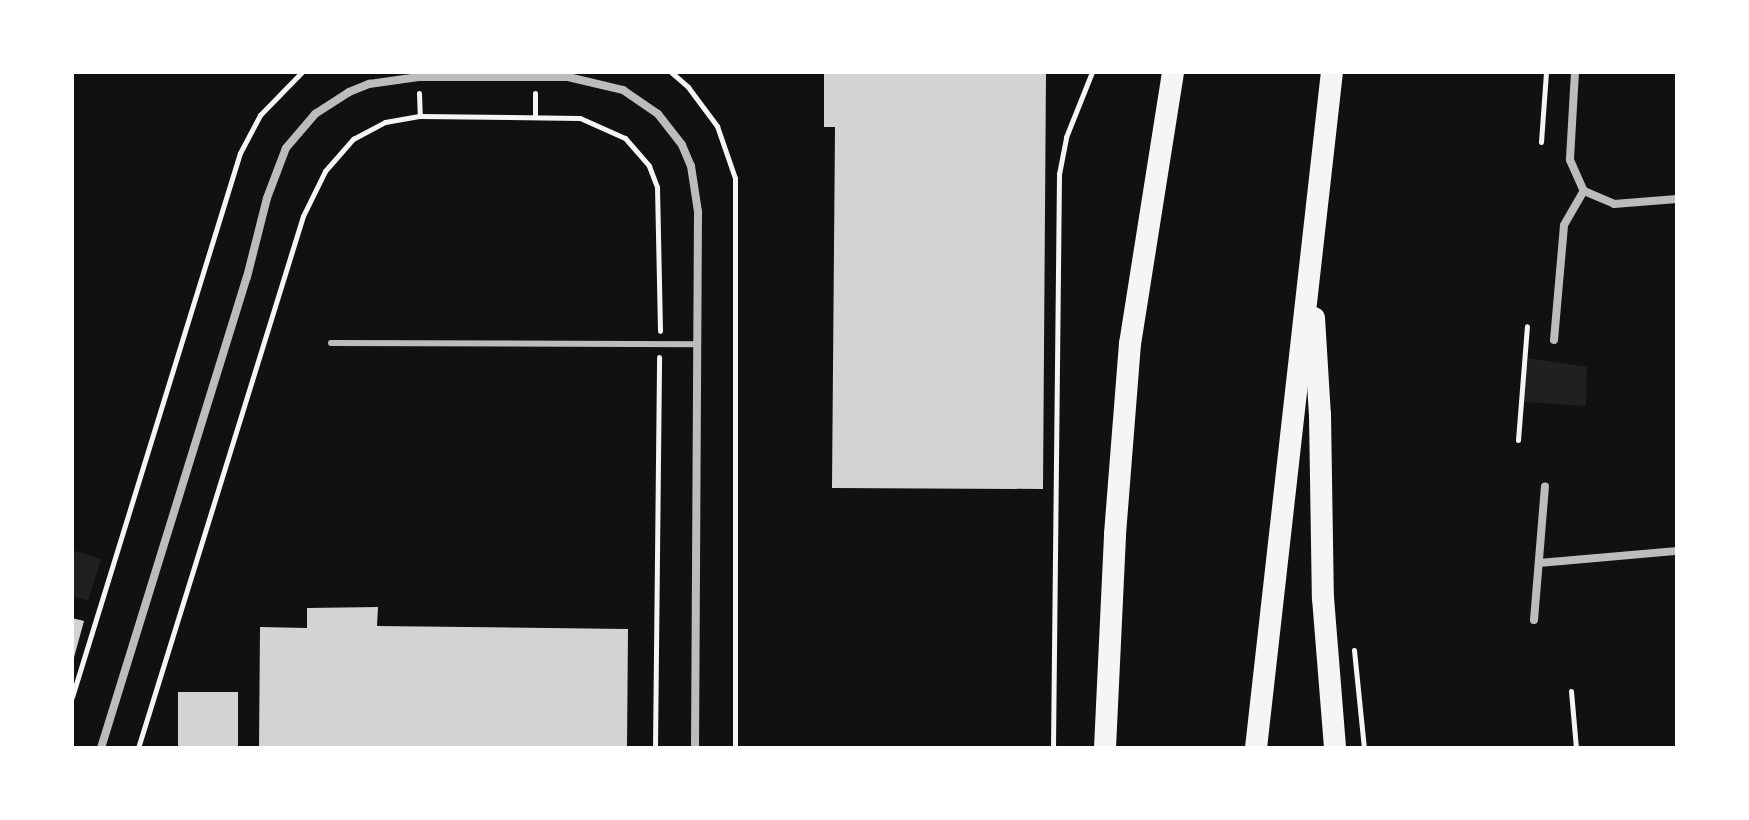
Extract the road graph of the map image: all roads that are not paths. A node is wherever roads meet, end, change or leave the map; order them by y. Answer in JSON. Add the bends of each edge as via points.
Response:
{"nodes":[{"id":1,"x":1173,"y":72,"type":"edge"},
{"id":2,"x":1332,"y":72,"type":"edge"},
{"id":3,"x":1575,"y":72,"type":"edge"},
{"id":4,"x":462,"y":74,"type":"edge"},
{"id":5,"x":486,"y":74,"type":"edge"},
{"id":6,"x":1584,"y":191,"type":"junction"},
{"id":7,"x":1677,"y":199,"type":"edge"},
{"id":8,"x":1310,"y":257,"type":"junction"},
{"id":9,"x":1554,"y":340,"type":"dead end"},
{"id":10,"x":331,"y":343,"type":"dead end"},
{"id":11,"x":697,"y":344,"type":"junction"},
{"id":12,"x":1545,"y":486,"type":"dead end"},
{"id":13,"x":1677,"y":551,"type":"edge"},
{"id":14,"x":1539,"y":563,"type":"junction"},
{"id":15,"x":1534,"y":620,"type":"dead end"},
{"id":16,"x":101,"y":748,"type":"edge"},
{"id":17,"x":695,"y":748,"type":"edge"},
{"id":18,"x":1105,"y":748,"type":"edge"},
{"id":19,"x":1256,"y":748,"type":"edge"},
{"id":20,"x":1335,"y":748,"type":"edge"}],
"edges":[{"from":1,"to":18,"type":"highway","via":[[1130,344]]},
{"from":2,"to":8,"type":"highway"},
{"from":3,"to":6,"type":"street","via":[[1570,160]]},
{"from":4,"to":5,"type":"street"},
{"from":4,"to":16,"type":"street","via":[[391,79],[349,92],[315,114],[286,148]]},
{"from":5,"to":11,"type":"street","via":[[605,83],[641,100],[671,128],[696,184]]},
{"from":6,"to":7,"type":"street","via":[[1614,204]]},
{"from":6,"to":9,"type":"street","via":[[1564,225]]},
{"from":8,"to":19,"type":"highway"},
{"from":8,"to":20,"type":"highway","via":[[1323,598]]},
{"from":10,"to":11,"type":"lane"},
{"from":11,"to":17,"type":"street"},
{"from":12,"to":14,"type":"street"},
{"from":13,"to":14,"type":"street"},
{"from":14,"to":15,"type":"street"}]}
